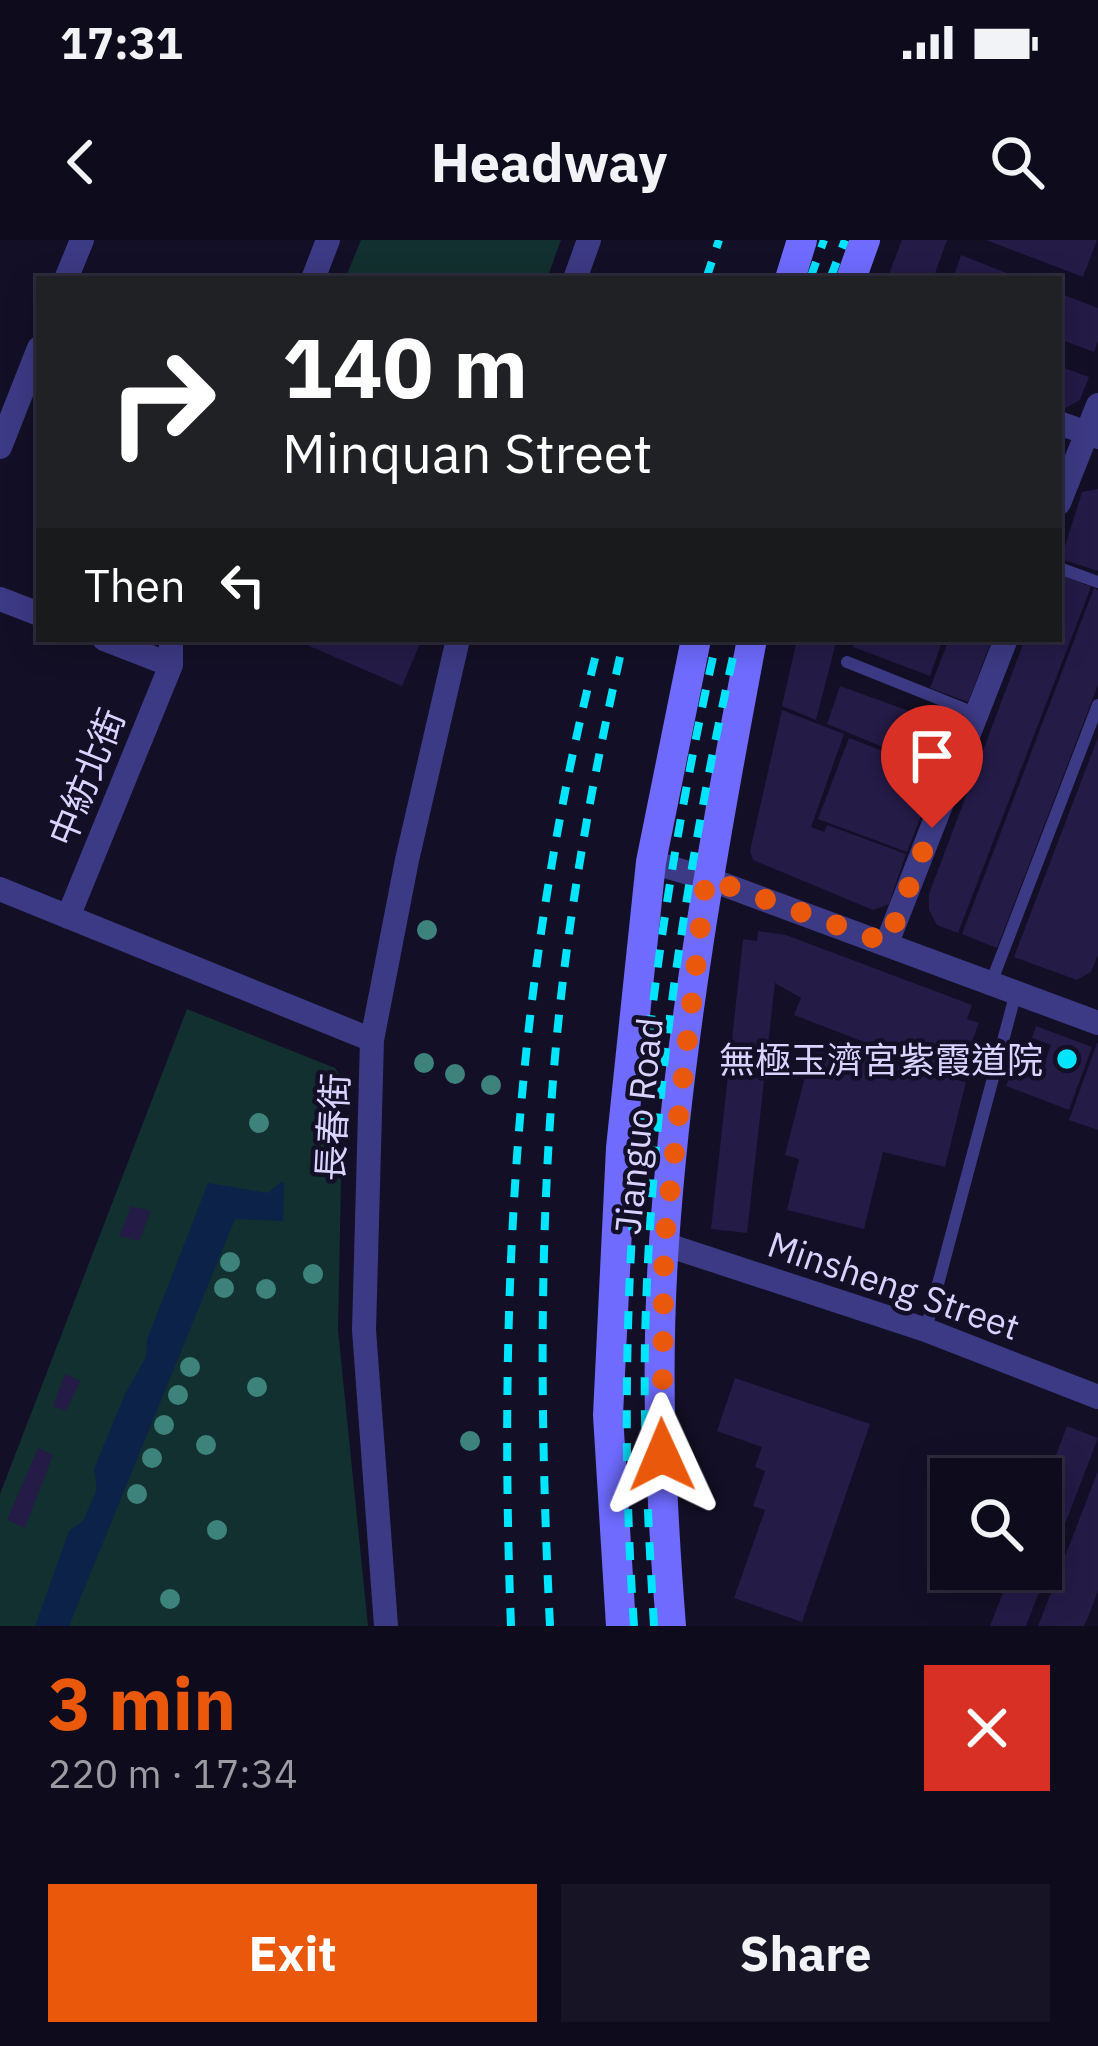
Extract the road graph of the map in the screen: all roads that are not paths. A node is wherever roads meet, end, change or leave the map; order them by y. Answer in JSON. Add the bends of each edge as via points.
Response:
{"nodes":[{"id":1,"x":82,"y":240,"type":"edge"},
{"id":2,"x":328,"y":240,"type":"edge"},
{"id":3,"x":589,"y":240,"type":"edge"},
{"id":4,"x":802,"y":240,"type":"edge"},
{"id":5,"x":865,"y":240,"type":"edge"},
{"id":6,"x":67,"y":276,"type":"edge"},
{"id":7,"x":314,"y":276,"type":"edge"},
{"id":8,"x":576,"y":276,"type":"edge"},
{"id":9,"x":791,"y":276,"type":"edge"},
{"id":10,"x":852,"y":276,"type":"edge"},
{"id":11,"x":36,"y":356,"type":"edge"},
{"id":12,"x":1098,"y":405,"type":"edge"},
{"id":13,"x":1062,"y":424,"type":"edge"},
{"id":14,"x":1092,"y":435,"type":"edge"},
{"id":15,"x":0,"y":446,"type":"edge"},
{"id":16,"x":1062,"y":497,"type":"edge"},
{"id":17,"x":1062,"y":569,"type":"edge"},
{"id":18,"x":1098,"y":581,"type":"edge"},
{"id":19,"x":0,"y":599,"type":"edge"},
{"id":20,"x":36,"y":613,"type":"edge"},
{"id":21,"x":119,"y":642,"type":"edge"},
{"id":22,"x":457,"y":642,"type":"edge"},
{"id":23,"x":695,"y":642,"type":"edge"},
{"id":24,"x":751,"y":642,"type":"edge"},
{"id":25,"x":1005,"y":642,"type":"edge"},
{"id":26,"x":171,"y":652,"type":"edge"},
{"id":27,"x":847,"y":662,"type":"dead end"},
{"id":28,"x":1098,"y":705,"type":"edge"},
{"id":29,"x":977,"y":714,"type":"junction"},
{"id":30,"x":651,"y":862,"type":"junction"},
{"id":31,"x":706,"y":878,"type":"junction"},
{"id":32,"x":0,"y":889,"type":"edge"},
{"id":33,"x":68,"y":917,"type":"junction"},
{"id":34,"x":887,"y":943,"type":"junction"},
{"id":35,"x":1003,"y":987,"type":"junction"},
{"id":36,"x":1098,"y":1023,"type":"edge"},
{"id":37,"x":372,"y":1040,"type":"junction"},
{"id":38,"x":664,"y":1244,"type":"junction"},
{"id":39,"x":926,"y":1330,"type":"junction"},
{"id":40,"x":1098,"y":1397,"type":"edge"},
{"id":41,"x":386,"y":1626,"type":"edge"},
{"id":42,"x":621,"y":1626,"type":"edge"},
{"id":43,"x":671,"y":1626,"type":"edge"}],
"edges":[{"from":1,"to":6,"type":"street"},
{"from":2,"to":7,"type":"street"},
{"from":3,"to":8,"type":"street"},
{"from":4,"to":9,"type":"main road"},
{"from":5,"to":10,"type":"main road"},
{"from":11,"to":15,"type":"street"},
{"from":12,"to":14,"type":"street"},
{"from":13,"to":14,"type":"street"},
{"from":14,"to":16,"type":"street"},
{"from":17,"to":18,"type":"lane"},
{"from":19,"to":20,"type":"street"},
{"from":21,"to":26,"type":"street"},
{"from":22,"to":37,"type":"street","name":"長春街"},
{"from":23,"to":30,"type":"main road","name":"Jianguo Road"},
{"from":24,"to":31,"type":"main road","name":"Jianguo Road"},
{"from":25,"to":29,"type":"street"},
{"from":26,"to":33,"type":"street","name":"中紡北街"},
{"from":27,"to":29,"type":"lane"},
{"from":28,"to":35,"type":"lane"},
{"from":29,"to":34,"type":"street"},
{"from":30,"to":31,"type":"street"},
{"from":30,"to":42,"type":"main road","name":"Jianguo Road","via":[[615,1230],[608,1415]]},
{"from":31,"to":34,"type":"street"},
{"from":31,"to":38,"type":"main road","name":"Jianguo Road"},
{"from":32,"to":33,"type":"street"},
{"from":33,"to":37,"type":"street"},
{"from":34,"to":35,"type":"street"},
{"from":35,"to":36,"type":"street"},
{"from":35,"to":39,"type":"lane"},
{"from":37,"to":41,"type":"street","name":"長春街","via":[[364,1330]]},
{"from":38,"to":39,"type":"street","name":"Minsheng Street"},
{"from":38,"to":43,"type":"main road","name":"Jianguo Road","via":[[661,1418]]},
{"from":39,"to":40,"type":"street","name":"Minsheng Street"}]}
